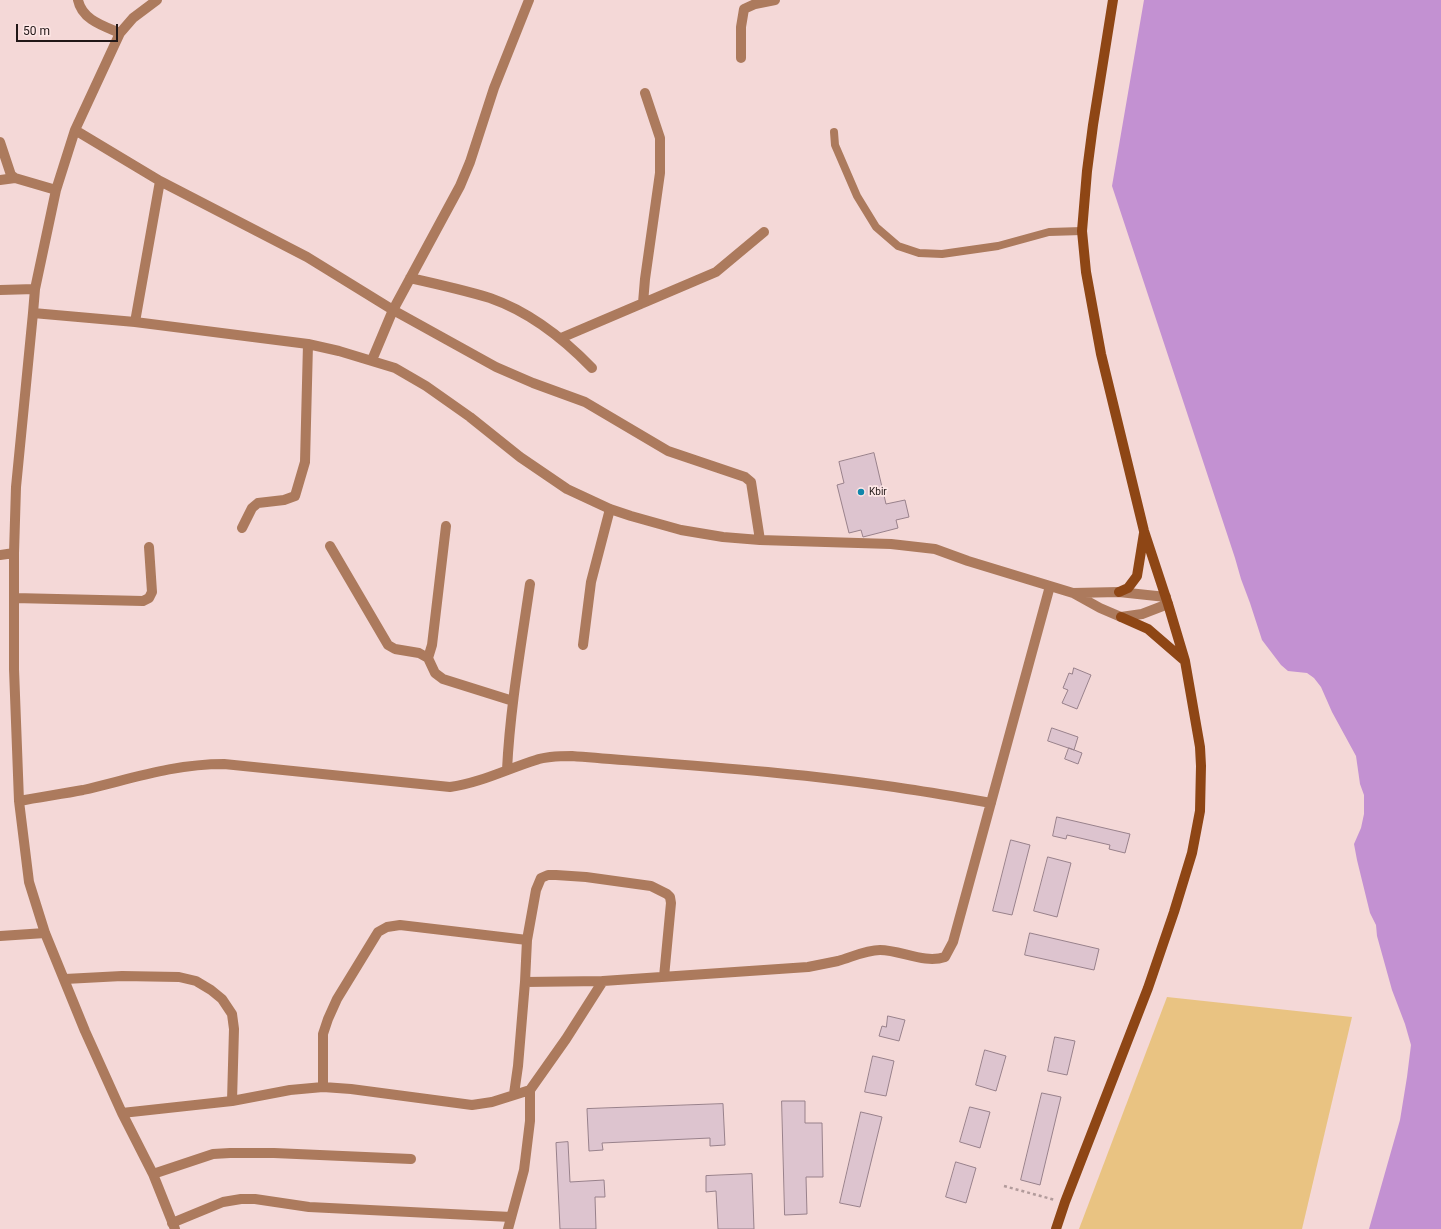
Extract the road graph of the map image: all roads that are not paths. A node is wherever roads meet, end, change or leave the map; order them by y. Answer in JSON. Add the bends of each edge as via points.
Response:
{"nodes":[{"id":1,"x":78,"y":0,"type":"edge"},
{"id":2,"x":157,"y":0,"type":"edge"},
{"id":3,"x":529,"y":0,"type":"edge"},
{"id":4,"x":775,"y":0,"type":"edge"},
{"id":5,"x":1113,"y":0,"type":"edge"},
{"id":6,"x":120,"y":33,"type":"junction"},
{"id":7,"x":741,"y":58,"type":"dead end"},
{"id":8,"x":645,"y":93,"type":"dead end"},
{"id":9,"x":75,"y":130,"type":"junction"},
{"id":10,"x":834,"y":132,"type":"dead end"},
{"id":11,"x":0,"y":142,"type":"edge"},
{"id":12,"x":15,"y":178,"type":"junction"},
{"id":13,"x":0,"y":180,"type":"edge"},
{"id":14,"x":160,"y":182,"type":"junction"},
{"id":15,"x":56,"y":190,"type":"junction"},
{"id":16,"x":1082,"y":231,"type":"junction"},
{"id":17,"x":764,"y":232,"type":"dead end"},
{"id":18,"x":410,"y":278,"type":"junction"},
{"id":19,"x":0,"y":290,"type":"edge"},
{"id":20,"x":36,"y":290,"type":"junction"},
{"id":21,"x":643,"y":303,"type":"junction"},
{"id":22,"x":393,"y":310,"type":"junction"},
{"id":23,"x":33,"y":314,"type":"junction"},
{"id":24,"x":135,"y":322,"type":"junction"},
{"id":25,"x":561,"y":338,"type":"junction"},
{"id":26,"x":308,"y":344,"type":"junction"},
{"id":27,"x":372,"y":360,"type":"junction"},
{"id":28,"x":592,"y":368,"type":"dead end"},
{"id":29,"x":610,"y":509,"type":"junction"},
{"id":30,"x":446,"y":526,"type":"dead end"},
{"id":31,"x":242,"y":528,"type":"dead end"},
{"id":32,"x":1144,"y":531,"type":"junction"},
{"id":33,"x":760,"y":540,"type":"junction"},
{"id":34,"x":330,"y":546,"type":"dead end"},
{"id":35,"x":148,"y":547,"type":"dead end"},
{"id":36,"x":14,"y":554,"type":"junction"},
{"id":37,"x":0,"y":555,"type":"edge"},
{"id":38,"x":530,"y":584,"type":"dead end"},
{"id":39,"x":1050,"y":586,"type":"junction"},
{"id":40,"x":1119,"y":592,"type":"junction"},
{"id":41,"x":1073,"y":593,"type":"junction"},
{"id":42,"x":14,"y":598,"type":"junction"},
{"id":43,"x":1167,"y":601,"type":"junction"},
{"id":44,"x":1121,"y":617,"type":"junction"},
{"id":45,"x":583,"y":645,"type":"dead end"},
{"id":46,"x":428,"y":658,"type":"junction"},
{"id":47,"x":1185,"y":662,"type":"junction"},
{"id":48,"x":513,"y":701,"type":"junction"},
{"id":49,"x":507,"y":770,"type":"junction"},
{"id":50,"x":19,"y":801,"type":"junction"},
{"id":51,"x":990,"y":803,"type":"junction"},
{"id":52,"x":45,"y":933,"type":"junction"},
{"id":53,"x":0,"y":936,"type":"edge"},
{"id":54,"x":527,"y":940,"type":"junction"},
{"id":55,"x":664,"y":977,"type":"junction"},
{"id":56,"x":65,"y":979,"type":"junction"},
{"id":57,"x":603,"y":981,"type":"junction"},
{"id":58,"x":525,"y":982,"type":"junction"},
{"id":59,"x":323,"y":1088,"type":"junction"},
{"id":60,"x":530,"y":1090,"type":"junction"},
{"id":61,"x":514,"y":1094,"type":"junction"},
{"id":62,"x":232,"y":1101,"type":"junction"},
{"id":63,"x":122,"y":1113,"type":"junction"},
{"id":64,"x":411,"y":1159,"type":"dead end"},
{"id":65,"x":152,"y":1174,"type":"junction"},
{"id":66,"x":512,"y":1217,"type":"junction"},
{"id":67,"x":174,"y":1226,"type":"edge"},
{"id":68,"x":508,"y":1229,"type":"edge"},
{"id":69,"x":1056,"y":1229,"type":"edge"}],
"edges":[{"from":1,"to":6,"type":"street","via":[[79,6],[88,18]]},
{"from":2,"to":6,"type":"street","via":[[133,18]]},
{"from":3,"to":18,"type":"street","via":[[494,88],[460,186]]},
{"from":4,"to":7,"type":"street","via":[[754,4],[744,9]]},
{"from":5,"to":16,"type":"street","via":[[1093,124]]},
{"from":6,"to":9,"type":"street"},
{"from":8,"to":21,"type":"street","via":[[660,138],[660,173]]},
{"from":9,"to":14,"type":"street"},
{"from":9,"to":15,"type":"street"},
{"from":10,"to":16,"type":"lane","via":[[835,144],[856,196],[876,227],[898,246],[919,253],[942,254],[998,246],[1049,232]]},
{"from":11,"to":12,"type":"street","via":[[11,175]]},
{"from":12,"to":13,"type":"street"},
{"from":12,"to":15,"type":"street"},
{"from":14,"to":22,"type":"street","via":[[307,258]]},
{"from":14,"to":24,"type":"street"},
{"from":15,"to":20,"type":"street"},
{"from":16,"to":32,"type":"street","via":[[1086,272],[1102,354]]},
{"from":17,"to":21,"type":"street","via":[[716,272]]},
{"from":18,"to":22,"type":"street"},
{"from":18,"to":25,"type":"street","via":[[490,298],[531,318]]},
{"from":19,"to":20,"type":"street"},
{"from":20,"to":23,"type":"street"},
{"from":21,"to":25,"type":"street"},
{"from":22,"to":27,"type":"street"},
{"from":22,"to":33,"type":"street","via":[[496,367],[585,402],[668,451],[745,477],[750,482]]},
{"from":23,"to":24,"type":"street"},
{"from":23,"to":36,"type":"street","via":[[16,487]]},
{"from":24,"to":26,"type":"street"},
{"from":25,"to":28,"type":"street"},
{"from":26,"to":27,"type":"street"},
{"from":26,"to":31,"type":"street","via":[[305,462],[295,496],[258,503],[252,508]]},
{"from":27,"to":29,"type":"street","via":[[395,368],[426,386],[567,489]]},
{"from":29,"to":33,"type":"street","via":[[681,530]]},
{"from":29,"to":45,"type":"street","via":[[590,582]]},
{"from":30,"to":46,"type":"street","via":[[432,645]]},
{"from":32,"to":40,"type":"street","via":[[1137,576],[1128,588]]},
{"from":32,"to":43,"type":"street"},
{"from":33,"to":39,"type":"street","via":[[891,544],[935,549]]},
{"from":34,"to":46,"type":"street","via":[[388,645]]},
{"from":35,"to":42,"type":"street","via":[[152,592],[143,601]]},
{"from":36,"to":37,"type":"street"},
{"from":36,"to":42,"type":"street"},
{"from":38,"to":48,"type":"street"},
{"from":39,"to":41,"type":"street"},
{"from":39,"to":51,"type":"street"},
{"from":40,"to":41,"type":"street"},
{"from":40,"to":43,"type":"street"},
{"from":41,"to":44,"type":"street"},
{"from":42,"to":50,"type":"street"},
{"from":43,"to":44,"type":"street","via":[[1142,614]]},
{"from":43,"to":47,"type":"street"},
{"from":44,"to":47,"type":"street","via":[[1148,629]]},
{"from":46,"to":48,"type":"street","via":[[434,674],[443,679]]},
{"from":47,"to":69,"type":"street","via":[[1200,747],[1200,811],[1197,831],[1174,912],[1148,988]]},
{"from":48,"to":49,"type":"street"},
{"from":49,"to":50,"type":"street","via":[[468,784],[450,787],[208,764],[173,768],[83,790]]},
{"from":49,"to":51,"type":"street","via":[[554,756],[572,756],[771,773],[906,788]]},
{"from":50,"to":52,"type":"street","via":[[29,882]]},
{"from":51,"to":55,"type":"street","via":[[954,942],[944,957],[929,959],[879,950],[808,967]]},
{"from":52,"to":53,"type":"street"},
{"from":52,"to":56,"type":"street"},
{"from":54,"to":55,"type":"street","via":[[538,881],[543,876],[586,877],[651,886],[662,890],[670,897]]},
{"from":54,"to":58,"type":"street"},
{"from":54,"to":59,"type":"street","via":[[400,925],[387,927],[378,932],[337,999],[328,1019],[323,1034]]},
{"from":55,"to":57,"type":"street"},
{"from":56,"to":62,"type":"street","via":[[179,977],[196,981],[211,990],[222,999],[232,1014]]},
{"from":56,"to":63,"type":"street"},
{"from":57,"to":58,"type":"street"},
{"from":57,"to":60,"type":"street"},
{"from":58,"to":61,"type":"street"},
{"from":59,"to":61,"type":"street","via":[[350,1089],[472,1105],[492,1102]]},
{"from":59,"to":62,"type":"street","via":[[290,1090]]},
{"from":60,"to":61,"type":"street"},
{"from":60,"to":66,"type":"street","via":[[530,1122],[524,1170]]},
{"from":62,"to":63,"type":"street"},
{"from":63,"to":65,"type":"street"},
{"from":64,"to":65,"type":"street","via":[[230,1153],[201,1157]]},
{"from":65,"to":67,"type":"street"},
{"from":66,"to":67,"type":"street","via":[[308,1207],[241,1199],[223,1202]]},
{"from":66,"to":68,"type":"street"}]}
